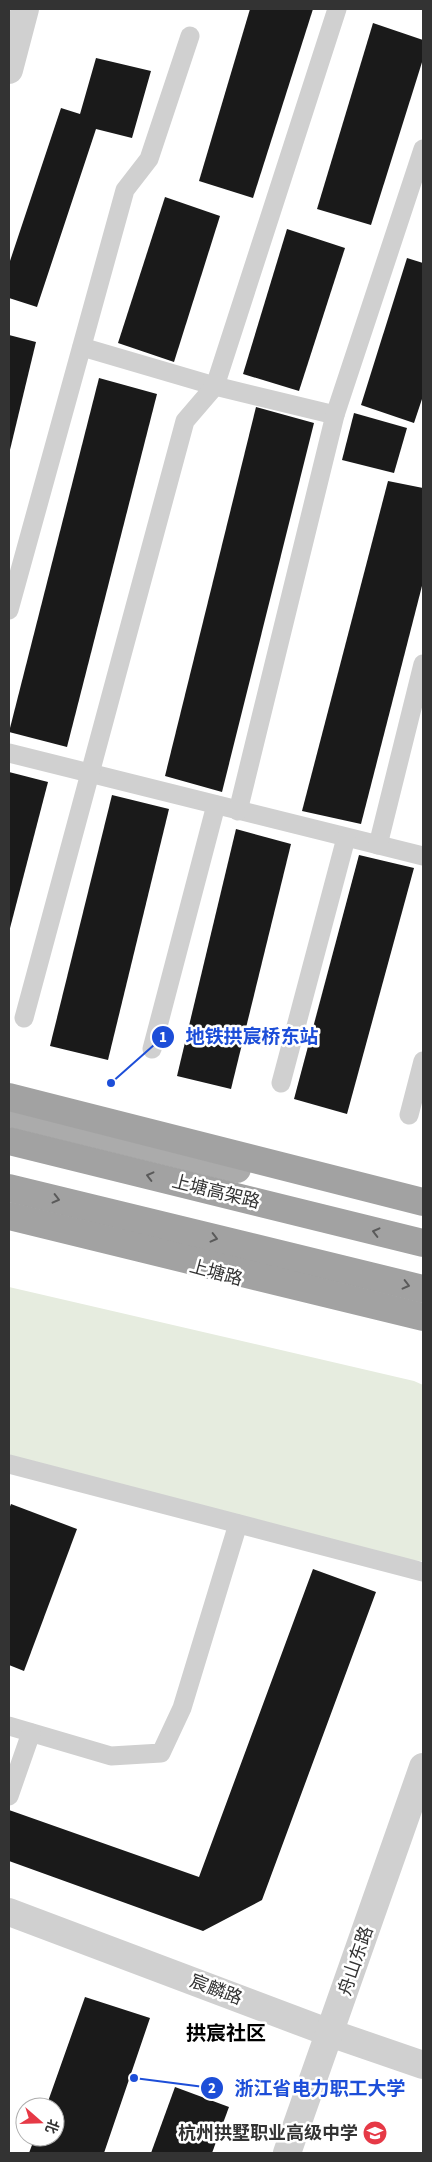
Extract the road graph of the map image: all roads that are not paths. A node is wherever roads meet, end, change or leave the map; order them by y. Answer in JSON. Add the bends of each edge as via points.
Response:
{"nodes":[{"id":1,"x":25,"y":9,"type":"edge"},
{"id":2,"x":337,"y":9,"type":"edge"},
{"id":3,"x":190,"y":36,"type":"dead end"},
{"id":4,"x":9,"y":70,"type":"edge"},
{"id":5,"x":423,"y":149,"type":"edge"},
{"id":6,"x":82,"y":347,"type":"junction"},
{"id":7,"x":215,"y":386,"type":"junction"},
{"id":8,"x":335,"y":415,"type":"junction"},
{"id":9,"x":9,"y":610,"type":"edge"},
{"id":10,"x":423,"y":664,"type":"edge"},
{"id":11,"x":9,"y":753,"type":"edge"},
{"id":12,"x":90,"y":772,"type":"junction"},
{"id":13,"x":216,"y":804,"type":"junction"},
{"id":14,"x":238,"y":811,"type":"junction"},
{"id":15,"x":346,"y":838,"type":"junction"},
{"id":16,"x":378,"y":845,"type":"junction"},
{"id":17,"x":423,"y":856,"type":"edge"},
{"id":18,"x":24,"y":1018,"type":"dead end"},
{"id":19,"x":152,"y":1049,"type":"dead end"},
{"id":20,"x":423,"y":1061,"type":"edge"},
{"id":21,"x":281,"y":1083,"type":"dead end"},
{"id":22,"x":9,"y":1097,"type":"edge"},
{"id":23,"x":9,"y":1112,"type":"edge"},
{"id":24,"x":409,"y":1115,"type":"dead end"},
{"id":25,"x":9,"y":1141,"type":"edge"},
{"id":26,"x":9,"y":1188,"type":"edge"},
{"id":27,"x":423,"y":1202,"type":"edge"},
{"id":28,"x":423,"y":1215,"type":"edge"},
{"id":29,"x":9,"y":1217,"type":"edge"},
{"id":30,"x":423,"y":1243,"type":"edge"},
{"id":31,"x":423,"y":1289,"type":"edge"},
{"id":32,"x":423,"y":1318,"type":"edge"},
{"id":33,"x":423,"y":1329,"type":"edge"},
{"id":34,"x":9,"y":1464,"type":"edge"},
{"id":35,"x":238,"y":1524,"type":"junction"},
{"id":36,"x":423,"y":1572,"type":"edge"},
{"id":37,"x":9,"y":1726,"type":"edge"},
{"id":38,"x":31,"y":1733,"type":"junction"},
{"id":39,"x":423,"y":1767,"type":"edge"},
{"id":40,"x":9,"y":1796,"type":"edge"},
{"id":41,"x":9,"y":1912,"type":"edge"},
{"id":42,"x":330,"y":2033,"type":"junction"},
{"id":43,"x":423,"y":2065,"type":"edge"},
{"id":44,"x":287,"y":2153,"type":"edge"}],
"edges":[{"from":1,"to":4,"type":"street"},
{"from":2,"to":7,"type":"lane"},
{"from":3,"to":6,"type":"lane","via":[[148,159],[125,190]]},
{"from":5,"to":8,"type":"lane"},
{"from":6,"to":7,"type":"lane"},
{"from":6,"to":9,"type":"lane"},
{"from":7,"to":8,"type":"lane"},
{"from":7,"to":12,"type":"lane","via":[[185,422]]},
{"from":8,"to":14,"type":"lane"},
{"from":10,"to":16,"type":"lane"},
{"from":11,"to":12,"type":"lane"},
{"from":12,"to":13,"type":"lane"},
{"from":12,"to":18,"type":"lane"},
{"from":13,"to":14,"type":"lane"},
{"from":13,"to":19,"type":"lane"},
{"from":14,"to":15,"type":"lane"},
{"from":15,"to":16,"type":"lane"},
{"from":15,"to":21,"type":"lane"},
{"from":16,"to":17,"type":"lane"},
{"from":20,"to":24,"type":"lane"},
{"from":22,"to":27,"type":"highway"},
{"from":23,"to":28,"type":"main road"},
{"from":30,"to":25,"type":"highway","name":"上塘高架路","one_way":true},
{"from":26,"to":31,"type":"highway","one_way":true},
{"from":29,"to":32,"type":"highway"},
{"from":29,"to":33,"type":"main road","name":"上塘路"},
{"from":34,"to":35,"type":"lane"},
{"from":35,"to":36,"type":"lane"},
{"from":35,"to":38,"type":"lane","via":[[182,1708],[161,1753],[111,1756]]},
{"from":37,"to":38,"type":"lane"},
{"from":38,"to":40,"type":"lane"},
{"from":39,"to":42,"type":"street","name":"舟山东路"},
{"from":41,"to":42,"type":"street","name":"宸麟路"},
{"from":42,"to":43,"type":"street","name":"宸麟路"},
{"from":42,"to":44,"type":"street","name":"舟山东路"}]}
